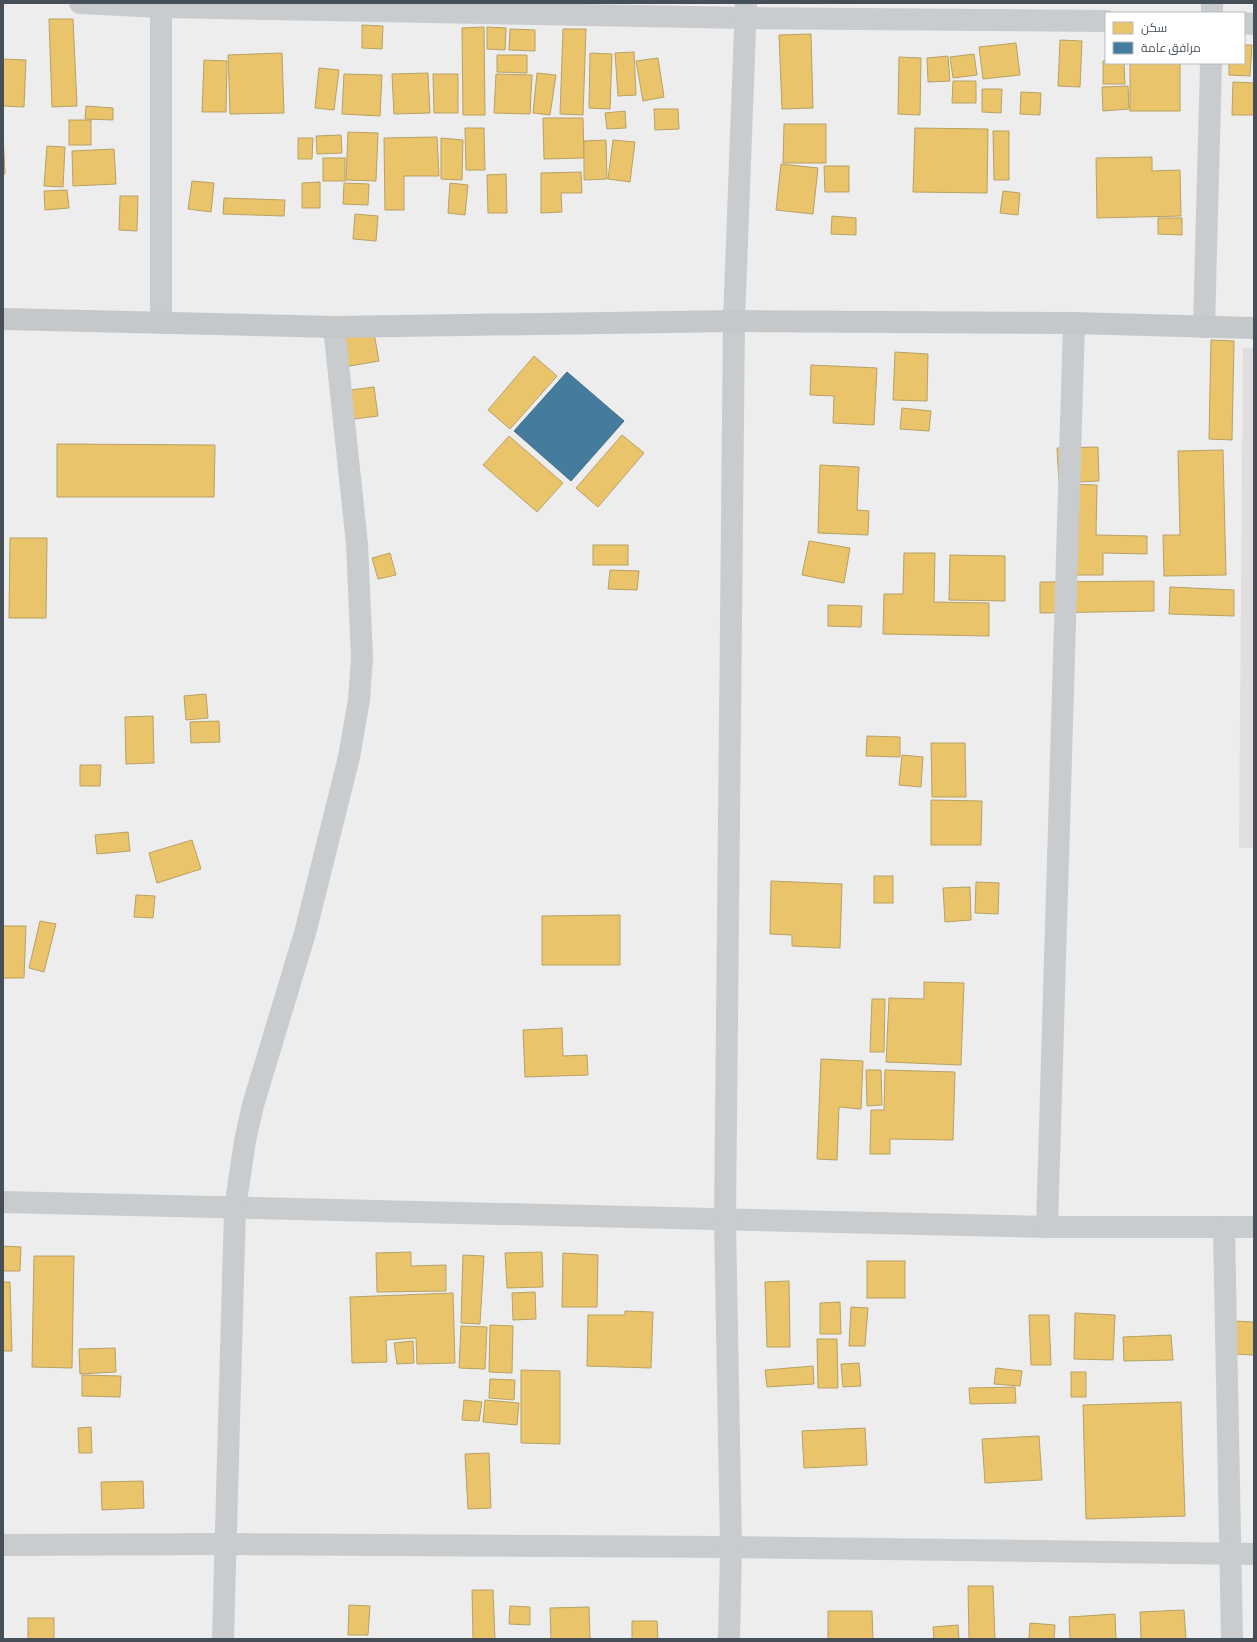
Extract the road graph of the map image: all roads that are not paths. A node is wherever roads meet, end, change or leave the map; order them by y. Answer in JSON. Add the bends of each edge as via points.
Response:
{"nodes":[{"id":1,"x":80,"y":3,"type":"edge"},
{"id":2,"x":275,"y":6,"type":"edge"},
{"id":3,"x":160,"y":7,"type":"junction"},
{"id":4,"x":746,"y":11,"type":"edge"},
{"id":5,"x":1105,"y":21,"type":"edge"},
{"id":6,"x":1211,"y":64,"type":"edge"},
{"id":7,"x":3,"y":319,"type":"edge"},
{"id":8,"x":734,"y":321,"type":"junction"},
{"id":9,"x":161,"y":323,"type":"junction"},
{"id":10,"x":1074,"y":323,"type":"junction"},
{"id":11,"x":334,"y":327,"type":"junction"},
{"id":12,"x":1204,"y":327,"type":"junction"},
{"id":13,"x":1254,"y":328,"type":"edge"},
{"id":14,"x":3,"y":1202,"type":"edge"},
{"id":15,"x":235,"y":1208,"type":"junction"},
{"id":16,"x":725,"y":1220,"type":"junction"},
{"id":17,"x":1047,"y":1227,"type":"junction"},
{"id":18,"x":1254,"y":1227,"type":"edge"},
{"id":19,"x":1224,"y":1228,"type":"junction"},
{"id":20,"x":225,"y":1544,"type":"junction"},
{"id":21,"x":3,"y":1545,"type":"edge"},
{"id":22,"x":731,"y":1547,"type":"junction"},
{"id":23,"x":1230,"y":1554,"type":"junction"},
{"id":24,"x":1254,"y":1554,"type":"edge"},
{"id":25,"x":223,"y":1639,"type":"edge"},
{"id":26,"x":729,"y":1639,"type":"edge"},
{"id":27,"x":1232,"y":1639,"type":"edge"}],
"edges":[{"from":1,"to":3,"type":"street"},
{"from":2,"to":3,"type":"street"},
{"from":2,"to":4,"type":"street"},
{"from":3,"to":9,"type":"street"},
{"from":4,"to":5,"type":"street"},
{"from":4,"to":8,"type":"street"},
{"from":6,"to":12,"type":"street"},
{"from":7,"to":9,"type":"main road"},
{"from":8,"to":10,"type":"main road"},
{"from":8,"to":11,"type":"main road"},
{"from":8,"to":16,"type":"street"},
{"from":9,"to":11,"type":"main road"},
{"from":10,"to":12,"type":"main road"},
{"from":10,"to":17,"type":"street"},
{"from":11,"to":15,"type":"street","via":[[357,544],[362,658],[359,700],[349,757],[305,933],[253,1105]]},
{"from":12,"to":13,"type":"main road"},
{"from":14,"to":15,"type":"street"},
{"from":15,"to":16,"type":"street"},
{"from":15,"to":20,"type":"street"},
{"from":16,"to":17,"type":"street"},
{"from":16,"to":22,"type":"street"},
{"from":17,"to":19,"type":"street"},
{"from":18,"to":19,"type":"street"},
{"from":19,"to":23,"type":"street"},
{"from":20,"to":21,"type":"street"},
{"from":20,"to":22,"type":"street"},
{"from":20,"to":25,"type":"street"},
{"from":22,"to":23,"type":"street"},
{"from":22,"to":26,"type":"street"},
{"from":23,"to":24,"type":"street"},
{"from":23,"to":27,"type":"street"}]}
